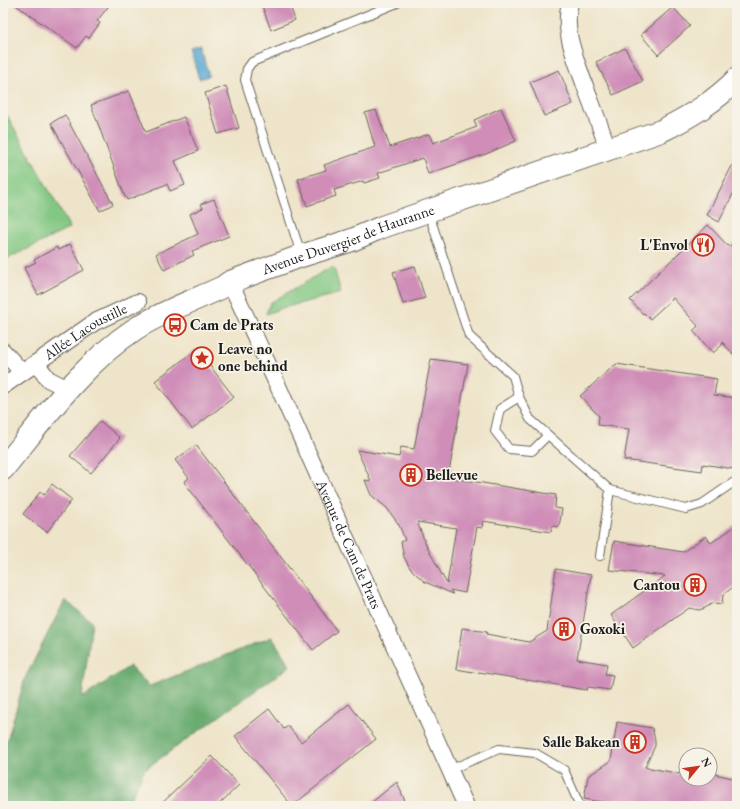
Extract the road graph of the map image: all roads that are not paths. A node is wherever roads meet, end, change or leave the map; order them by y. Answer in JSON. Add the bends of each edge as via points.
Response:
{"nodes":[{"id":1,"x":397,"y":3,"type":"edge"},
{"id":2,"x":570,"y":3,"type":"edge"},
{"id":3,"x":737,"y":79,"type":"edge"},
{"id":4,"x":608,"y":149,"type":"junction"},
{"id":5,"x":428,"y":211,"type":"junction"},
{"id":6,"x":301,"y":256,"type":"junction"},
{"id":7,"x":230,"y":282,"type":"junction"},
{"id":8,"x":138,"y":302,"type":"dead end"},
{"id":9,"x":3,"y":351,"type":"edge"},
{"id":10,"x":36,"y":363,"type":"junction"},
{"id":11,"x":22,"y":372,"type":"junction"},
{"id":12,"x":3,"y":386,"type":"edge"},
{"id":13,"x":68,"y":389,"type":"junction"},
{"id":14,"x":520,"y":397,"type":"junction"},
{"id":15,"x":548,"y":435,"type":"junction"},
{"id":16,"x":3,"y":469,"type":"edge"},
{"id":17,"x":737,"y":480,"type":"edge"},
{"id":18,"x":610,"y":490,"type":"junction"},
{"id":19,"x":600,"y":556,"type":"dead end"},
{"id":20,"x":450,"y":770,"type":"junction"},
{"id":21,"x":466,"y":806,"type":"edge"},
{"id":22,"x":580,"y":806,"type":"edge"}],
"edges":[{"from":1,"to":6,"type":"lane","via":[[252,62],[247,69],[245,80]]},
{"from":2,"to":4,"type":"street","via":[[567,26],[570,44]]},
{"from":3,"to":4,"type":"main road","name":"Avenue Duvergier de Hauranne","via":[[708,105],[691,116],[661,131]]},
{"from":4,"to":5,"type":"main road","name":"Avenue Duvergier de Hauranne"},
{"from":5,"to":6,"type":"main road","name":"Avenue Duvergier de Hauranne"},
{"from":5,"to":14,"type":"lane","via":[[468,336],[513,376]]},
{"from":6,"to":7,"type":"main road","name":"Avenue Duvergier de Hauranne"},
{"from":7,"to":13,"type":"main road","name":"Avenue Duvergier de Hauranne","via":[[173,308],[134,330]]},
{"from":7,"to":20,"type":"street","name":"Avenue de Cam de Prats"},
{"from":8,"to":10,"type":"street","name":"Allée Lacoustille","via":[[95,322]]},
{"from":9,"to":11,"type":"street"},
{"from":10,"to":11,"type":"street","name":"Allée Lacoustille"},
{"from":10,"to":13,"type":"street","name":"Allée Lacoustille","via":[[48,379]]},
{"from":11,"to":12,"type":"street","name":"Allée Lacoustille"},
{"from":13,"to":16,"type":"main road","name":"Avenue Duvergier de Hauranne"},
{"from":14,"to":15,"type":"lane","via":[[530,419]]},
{"from":14,"to":15,"type":"lane","via":[[500,408],[495,431],[509,449],[532,451]]},
{"from":15,"to":18,"type":"lane"},
{"from":17,"to":18,"type":"lane","via":[[702,504],[686,509]]},
{"from":18,"to":19,"type":"lane"},
{"from":20,"to":21,"type":"street","name":"Avenue de Cam de Prats"},
{"from":20,"to":22,"type":"lane","via":[[499,749],[535,753],[564,770]]}]}
